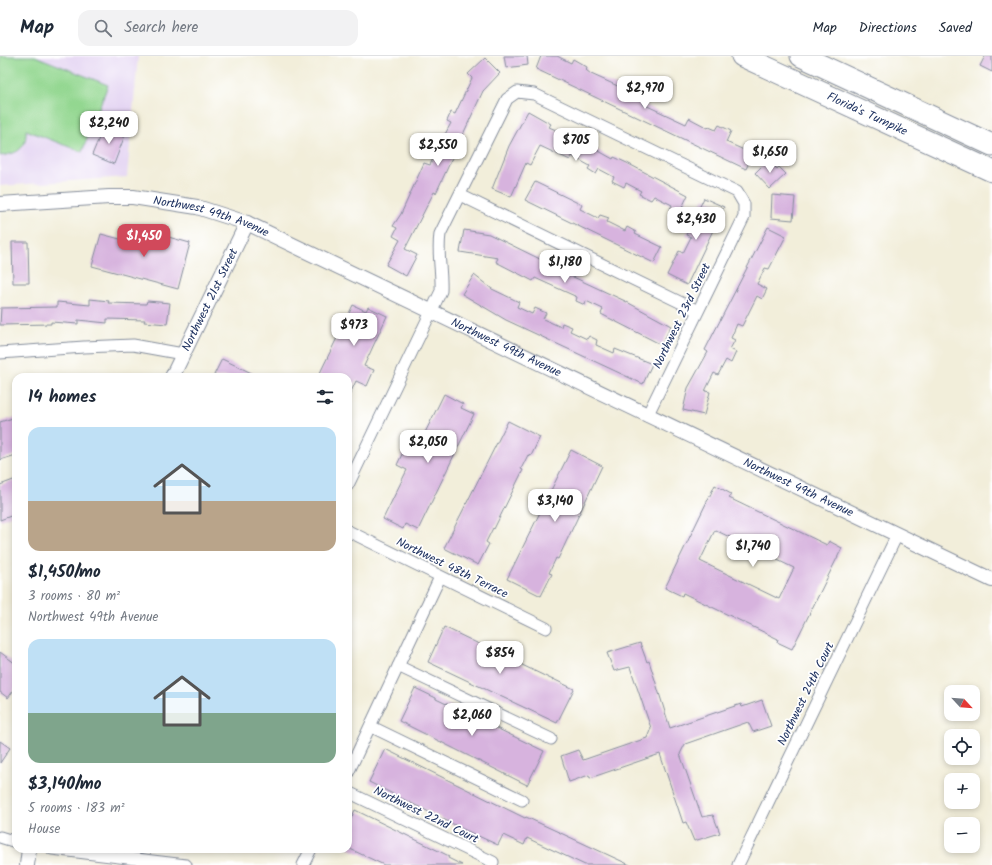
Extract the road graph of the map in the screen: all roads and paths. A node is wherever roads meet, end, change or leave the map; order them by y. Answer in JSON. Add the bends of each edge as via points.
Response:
{"nodes":[{"id":1,"x":742,"y":56,"type":"edge"},
{"id":2,"x":801,"y":56,"type":"edge"},
{"id":3,"x":992,"y":145,"type":"edge"},
{"id":4,"x":992,"y":171,"type":"edge"},
{"id":5,"x":460,"y":195,"type":"junction"},
{"id":6,"x":0,"y":204,"type":"edge"},
{"id":7,"x":247,"y":223,"type":"junction"},
{"id":8,"x":430,"y":312,"type":"junction"},
{"id":9,"x":698,"y":312,"type":"junction"},
{"id":10,"x":0,"y":352,"type":"edge"},
{"id":11,"x":183,"y":354,"type":"junction"},
{"id":12,"x":174,"y":373,"type":"edge"},
{"id":13,"x":648,"y":416,"type":"junction"},
{"id":14,"x":352,"y":477,"type":"edge"},
{"id":15,"x":352,"y":533,"type":"edge"},
{"id":16,"x":897,"y":535,"type":"junction"},
{"id":17,"x":440,"y":577,"type":"junction"},
{"id":18,"x":992,"y":580,"type":"edge"},
{"id":19,"x":546,"y":628,"type":"dead end"},
{"id":20,"x":398,"y":666,"type":"junction"},
{"id":21,"x":370,"y":726,"type":"junction"},
{"id":22,"x":551,"y":738,"type":"dead end"},
{"id":23,"x":352,"y":764,"type":"edge"},
{"id":24,"x":352,"y":794,"type":"edge"},
{"id":25,"x":522,"y":800,"type":"dead end"},
{"id":26,"x":0,"y":837,"type":"edge"},
{"id":27,"x":12,"y":841,"type":"edge"},
{"id":28,"x":28,"y":853,"type":"edge"},
{"id":29,"x":86,"y":853,"type":"edge"},
{"id":30,"x":309,"y":853,"type":"edge"},
{"id":31,"x":493,"y":862,"type":"dead end"},
{"id":32,"x":26,"y":865,"type":"edge"},
{"id":33,"x":186,"y":865,"type":"edge"},
{"id":34,"x":303,"y":865,"type":"edge"},
{"id":35,"x":738,"y":865,"type":"edge"}],
"edges":[{"from":1,"to":4,"type":"highway","name":"Florida's Turnpike"},
{"from":2,"to":3,"type":"highway","name":"Florida's Turnpike"},
{"from":5,"to":8,"type":"street","via":[[440,234],[438,251],[442,274],[441,291]]},
{"from":5,"to":9,"type":"street"},
{"from":5,"to":9,"type":"street","name":"Northwest 23rd Street","via":[[507,99],[517,92],[534,94],[737,192],[744,204],[744,217]]},
{"from":6,"to":7,"type":"street","name":"Northwest 49th Avenue","via":[[133,198],[197,207]]},
{"from":7,"to":8,"type":"street","name":"Northwest 49th Avenue"},
{"from":7,"to":11,"type":"street","name":"Northwest 21st Street"},
{"from":8,"to":13,"type":"street","name":"Northwest 49th Avenue"},
{"from":8,"to":14,"type":"street"},
{"from":9,"to":13,"type":"street","name":"Northwest 23rd Street"},
{"from":10,"to":11,"type":"street","via":[[133,345]]},
{"from":11,"to":12,"type":"street","name":"Northwest 21st Street"},
{"from":13,"to":16,"type":"street","name":"Northwest 49th Avenue"},
{"from":15,"to":17,"type":"street","name":"Northwest 48th Terrace"},
{"from":16,"to":18,"type":"street","name":"Northwest 49th Avenue"},
{"from":16,"to":35,"type":"street","name":"Northwest 24th Court"},
{"from":17,"to":19,"type":"street","name":"Northwest 48th Terrace"},
{"from":17,"to":20,"type":"street"},
{"from":20,"to":21,"type":"street"},
{"from":20,"to":22,"type":"street"},
{"from":21,"to":23,"type":"street"},
{"from":21,"to":25,"type":"street"},
{"from":24,"to":31,"type":"street","name":"Northwest 22nd Court"},
{"from":26,"to":27,"type":"street"},
{"from":28,"to":32,"type":"street"},
{"from":29,"to":33,"type":"street"},
{"from":30,"to":34,"type":"street"}]}
